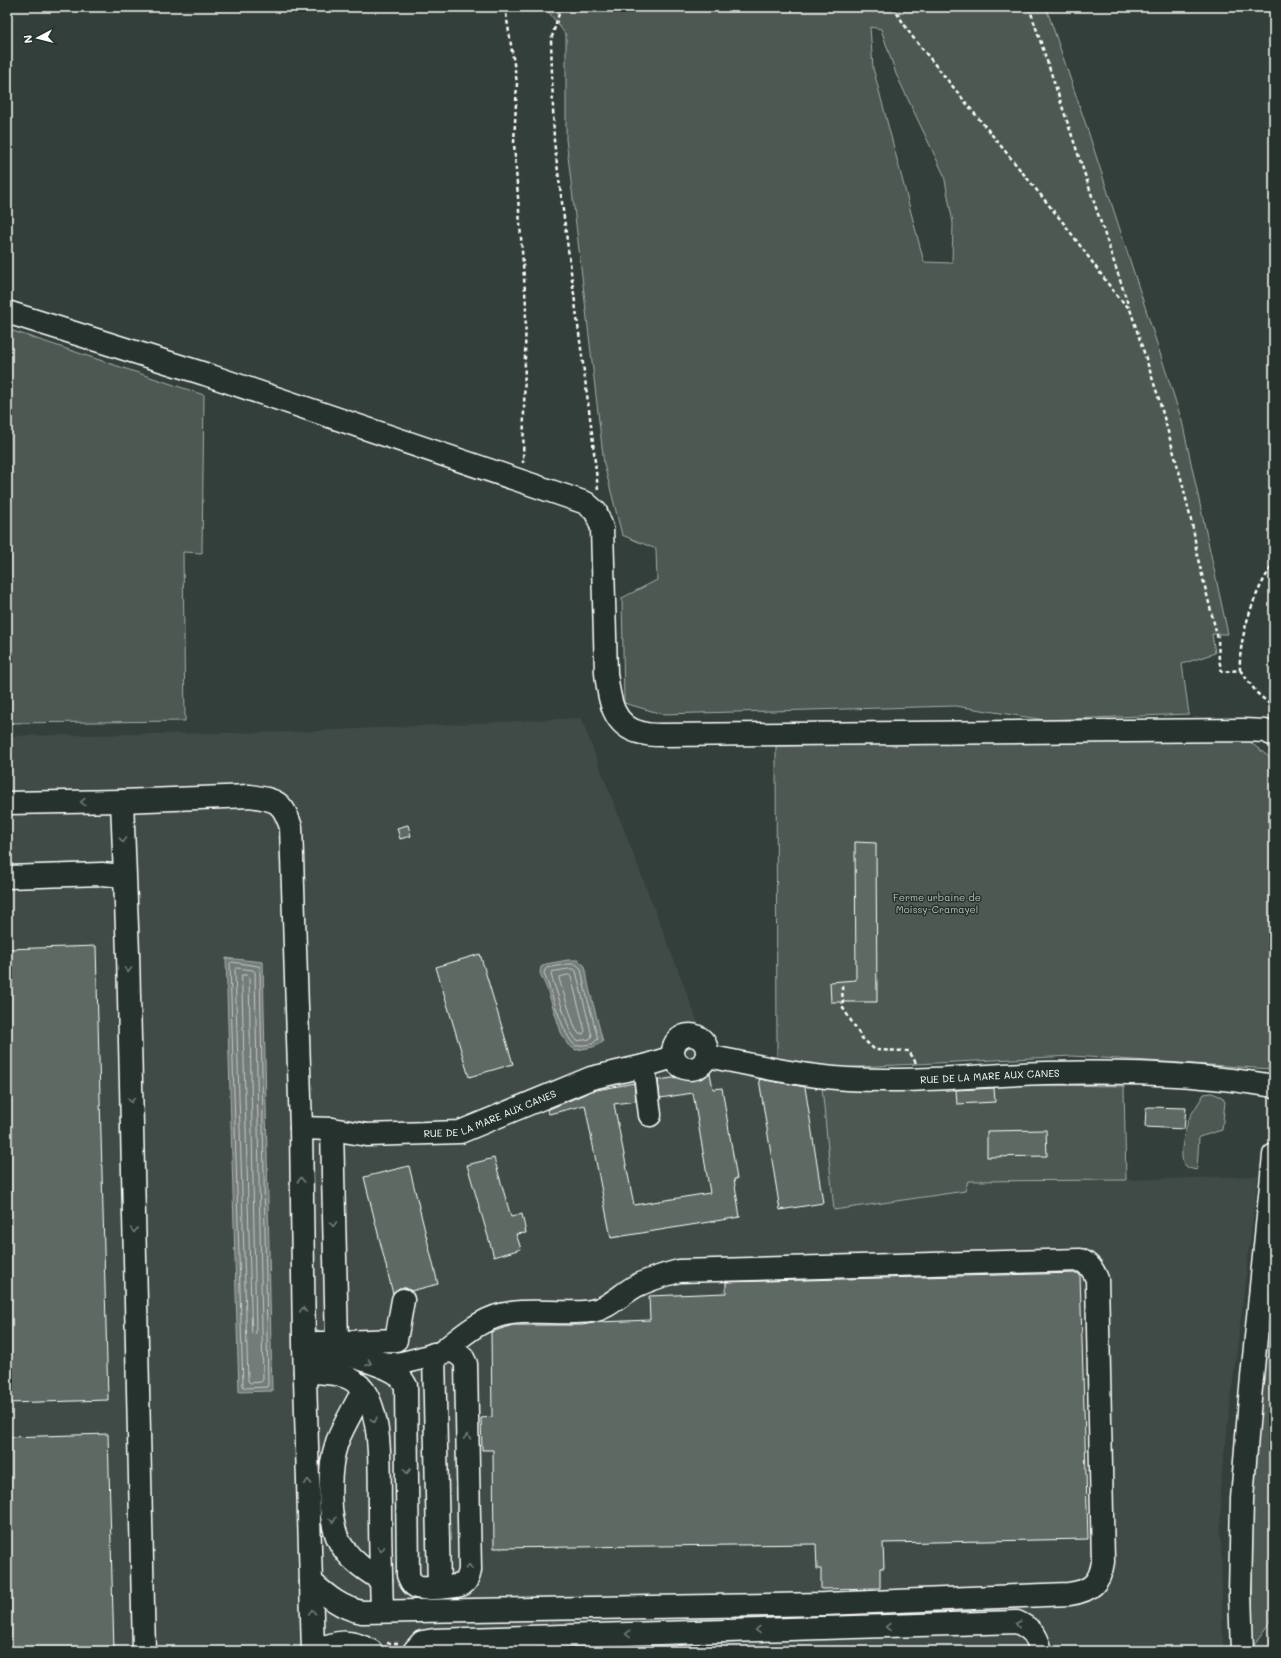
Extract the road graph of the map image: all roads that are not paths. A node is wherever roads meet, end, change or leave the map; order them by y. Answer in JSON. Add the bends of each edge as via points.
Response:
{"nodes":[{"id":1,"x":7,"y":312,"type":"edge"},
{"id":2,"x":1274,"y":735,"type":"edge"},
{"id":3,"x":122,"y":801,"type":"junction"},
{"id":4,"x":7,"y":803,"type":"edge"},
{"id":5,"x":124,"y":876,"type":"junction"},
{"id":6,"x":7,"y":877,"type":"edge"},
{"id":7,"x":644,"y":1066,"type":"junction"},
{"id":8,"x":1274,"y":1086,"type":"edge"},
{"id":9,"x":650,"y":1115,"type":"dead end"},
{"id":10,"x":301,"y":1128,"type":"junction"},
{"id":11,"x":332,"y":1129,"type":"junction"},
{"id":12,"x":1274,"y":1155,"type":"edge"},
{"id":13,"x":403,"y":1300,"type":"dead end"},
{"id":14,"x":343,"y":1342,"type":"junction"},
{"id":15,"x":438,"y":1353,"type":"junction"},
{"id":16,"x":305,"y":1359,"type":"junction"},
{"id":17,"x":363,"y":1390,"type":"junction"},
{"id":18,"x":381,"y":1580,"type":"junction"},
{"id":19,"x":311,"y":1582,"type":"junction"},
{"id":20,"x":439,"y":1587,"type":"junction"},
{"id":21,"x":382,"y":1611,"type":"junction"},
{"id":22,"x":418,"y":1646,"type":"edge"},
{"id":23,"x":366,"y":1648,"type":"edge"},
{"id":24,"x":144,"y":1651,"type":"edge"},
{"id":25,"x":313,"y":1651,"type":"edge"},
{"id":26,"x":319,"y":1651,"type":"edge"},
{"id":27,"x":1041,"y":1651,"type":"edge"},
{"id":28,"x":1242,"y":1651,"type":"edge"}],
"edges":[{"from":1,"to":2,"type":"street","via":[[205,374],[586,503],[596,512],[602,528],[606,673],[609,696],[615,714],[626,726],[641,733],[661,735],[1265,730]]},
{"from":3,"to":4,"type":"street","one_way":true},
{"from":3,"to":5,"type":"street","one_way":true},
{"from":3,"to":10,"type":"street","via":[[250,796],[279,803],[286,813],[291,827]]},
{"from":5,"to":6,"type":"street","via":[[102,874]]},
{"from":5,"to":24,"type":"street","one_way":true,"via":[[128,949]]},
{"from":7,"to":8,"type":"street","name":"RUE DE LA MARE AUX CANES","via":[[674,1057],[676,1041],[692,1034],[704,1042],[708,1051],[707,1056],[806,1075],[847,1079],[1136,1072],[1226,1079]]},
{"from":7,"to":9,"type":"street"},
{"from":7,"to":11,"type":"street","name":"RUE DE LA MARE AUX CANES","via":[[591,1078],[460,1132],[367,1135]]},
{"from":10,"to":11,"type":"street","name":"RUE DE LA MARE AUX CANES"},
{"from":16,"to":10,"type":"street","one_way":true},
{"from":11,"to":14,"type":"street","one_way":true},
{"from":12,"to":28,"type":"street","via":[[1242,1499]]},
{"from":13,"to":14,"type":"street","via":[[396,1340]]},
{"from":14,"to":15,"type":"street","via":[[367,1358],[390,1365],[416,1361]]},
{"from":14,"to":16,"type":"street"},
{"from":15,"to":20,"type":"street"},
{"from":20,"to":15,"type":"street","one_way":true,"via":[[463,1584],[470,1570],[466,1364],[454,1351]]},
{"from":15,"to":21,"type":"street","via":[[489,1319],[511,1313],[591,1311],[605,1306],[652,1278],[679,1271],[1080,1260],[1092,1269],[1097,1279],[1103,1554],[1101,1574],[1082,1592],[1069,1594],[824,1604]]},
{"from":16,"to":17,"type":"street","via":[[352,1380]]},
{"from":19,"to":16,"type":"street","one_way":true},
{"from":16,"to":20,"type":"street","one_way":true,"via":[[338,1354],[353,1356],[395,1373],[403,1379],[406,1386],[408,1575],[412,1584],[418,1588]]},
{"from":17,"to":18,"type":"street","one_way":true,"via":[[371,1407],[378,1436]]},
{"from":17,"to":18,"type":"street","one_way":true,"via":[[337,1443],[331,1479],[331,1510],[342,1548],[357,1564]]},
{"from":18,"to":21,"type":"street"},
{"from":19,"to":21,"type":"street","via":[[333,1601],[350,1610]]},
{"from":25,"to":19,"type":"street","one_way":true},
{"from":27,"to":22,"type":"street","one_way":true,"via":[[1038,1639],[1028,1627],[1016,1622],[434,1640]]},
{"from":23,"to":26,"type":"street","via":[[346,1643],[327,1645]]}]}
